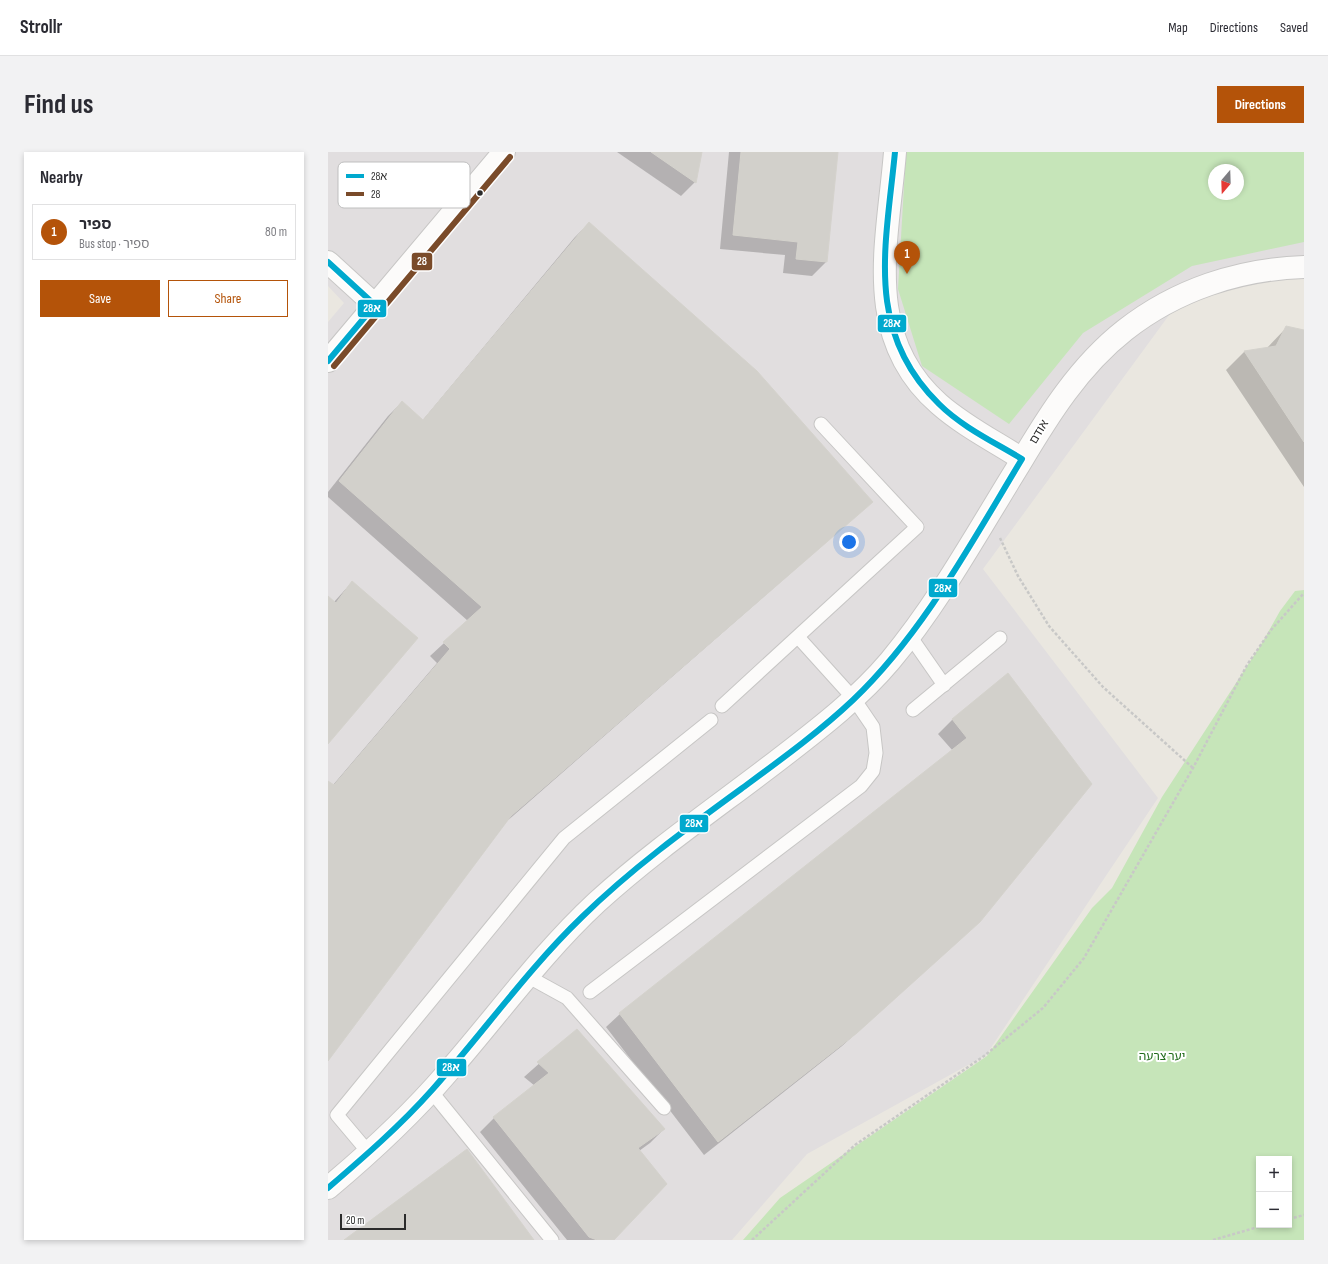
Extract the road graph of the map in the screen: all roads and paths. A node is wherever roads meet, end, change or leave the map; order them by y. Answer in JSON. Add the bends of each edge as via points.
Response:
{"nodes":[{"id":1,"x":504,"y":152,"type":"edge"},
{"id":2,"x":895,"y":152,"type":"edge"},
{"id":3,"x":470,"y":192,"type":"edge"},
{"id":4,"x":457,"y":208,"type":"edge"},
{"id":5,"x":328,"y":262,"type":"edge"},
{"id":6,"x":1304,"y":267,"type":"edge"},
{"id":7,"x":375,"y":305,"type":"junction"},
{"id":8,"x":328,"y":360,"type":"edge"},
{"id":9,"x":821,"y":424,"type":"dead end"},
{"id":10,"x":1022,"y":458,"type":"junction"},
{"id":11,"x":990,"y":510,"type":"junction"},
{"id":12,"x":1304,"y":593,"type":"edge"},
{"id":13,"x":910,"y":636,"type":"junction"},
{"id":14,"x":798,"y":637,"type":"junction"},
{"id":15,"x":1000,"y":638,"type":"dead end"},
{"id":16,"x":944,"y":685,"type":"junction"},
{"id":17,"x":854,"y":699,"type":"junction"},
{"id":18,"x":722,"y":706,"type":"dead end"},
{"id":19,"x":913,"y":710,"type":"dead end"},
{"id":20,"x":711,"y":720,"type":"dead end"},
{"id":21,"x":1193,"y":768,"type":"junction"},
{"id":22,"x":527,"y":976,"type":"junction"},
{"id":23,"x":590,"y":992,"type":"dead end"},
{"id":24,"x":431,"y":1091,"type":"junction"},
{"id":25,"x":664,"y":1108,"type":"dead end"},
{"id":26,"x":369,"y":1153,"type":"junction"},
{"id":27,"x":328,"y":1188,"type":"edge"},
{"id":28,"x":1304,"y":1215,"type":"edge"},
{"id":29,"x":1292,"y":1218,"type":"edge"},
{"id":30,"x":1256,"y":1228,"type":"edge"},
{"id":31,"x":552,"y":1240,"type":"edge"},
{"id":32,"x":752,"y":1240,"type":"edge"},
{"id":33,"x":1213,"y":1240,"type":"edge"}],
"edges":[{"from":1,"to":3,"type":"street"},
{"from":2,"to":10,"type":"street","via":[[885,288],[888,318],[896,344],[907,367],[938,403],[978,432]]},
{"from":4,"to":7,"type":"street"},
{"from":5,"to":7,"type":"street"},
{"from":6,"to":10,"type":"street","name":"אודם","via":[[1273,268],[1221,279],[1171,300],[1125,330],[1083,370],[1047,417]]},
{"from":7,"to":8,"type":"street"},
{"from":9,"to":14,"type":"lane","via":[[917,527]]},
{"from":10,"to":11,"type":"street","name":"אודם"},
{"from":11,"to":13,"type":"street","name":"אודם","via":[[942,590]]},
{"from":11,"to":21,"type":"path","via":[[1018,576],[1049,626],[1103,687]]},
{"from":12,"to":21,"type":"path","via":[[1271,630],[1247,665]]},
{"from":13,"to":16,"type":"lane"},
{"from":13,"to":17,"type":"street","name":"אודם"},
{"from":14,"to":17,"type":"lane"},
{"from":14,"to":18,"type":"lane"},
{"from":15,"to":16,"type":"lane"},
{"from":16,"to":19,"type":"lane"},
{"from":17,"to":22,"type":"street","name":"אודם","via":[[827,723],[617,885],[582,917]]},
{"from":17,"to":23,"type":"lane","via":[[873,727],[875,747],[873,771],[861,786]]},
{"from":20,"to":26,"type":"lane","via":[[564,838],[337,1115]]},
{"from":21,"to":32,"type":"path","via":[[1084,958],[1043,1008],[984,1056],[855,1145]]},
{"from":22,"to":24,"type":"street","name":"אודם"},
{"from":22,"to":25,"type":"lane","via":[[567,998]]},
{"from":24,"to":26,"type":"street","name":"אודם"},
{"from":24,"to":31,"type":"lane"},
{"from":26,"to":27,"type":"street","name":"אודם"},
{"from":28,"to":29,"type":"path"},
{"from":30,"to":33,"type":"path"}]}
